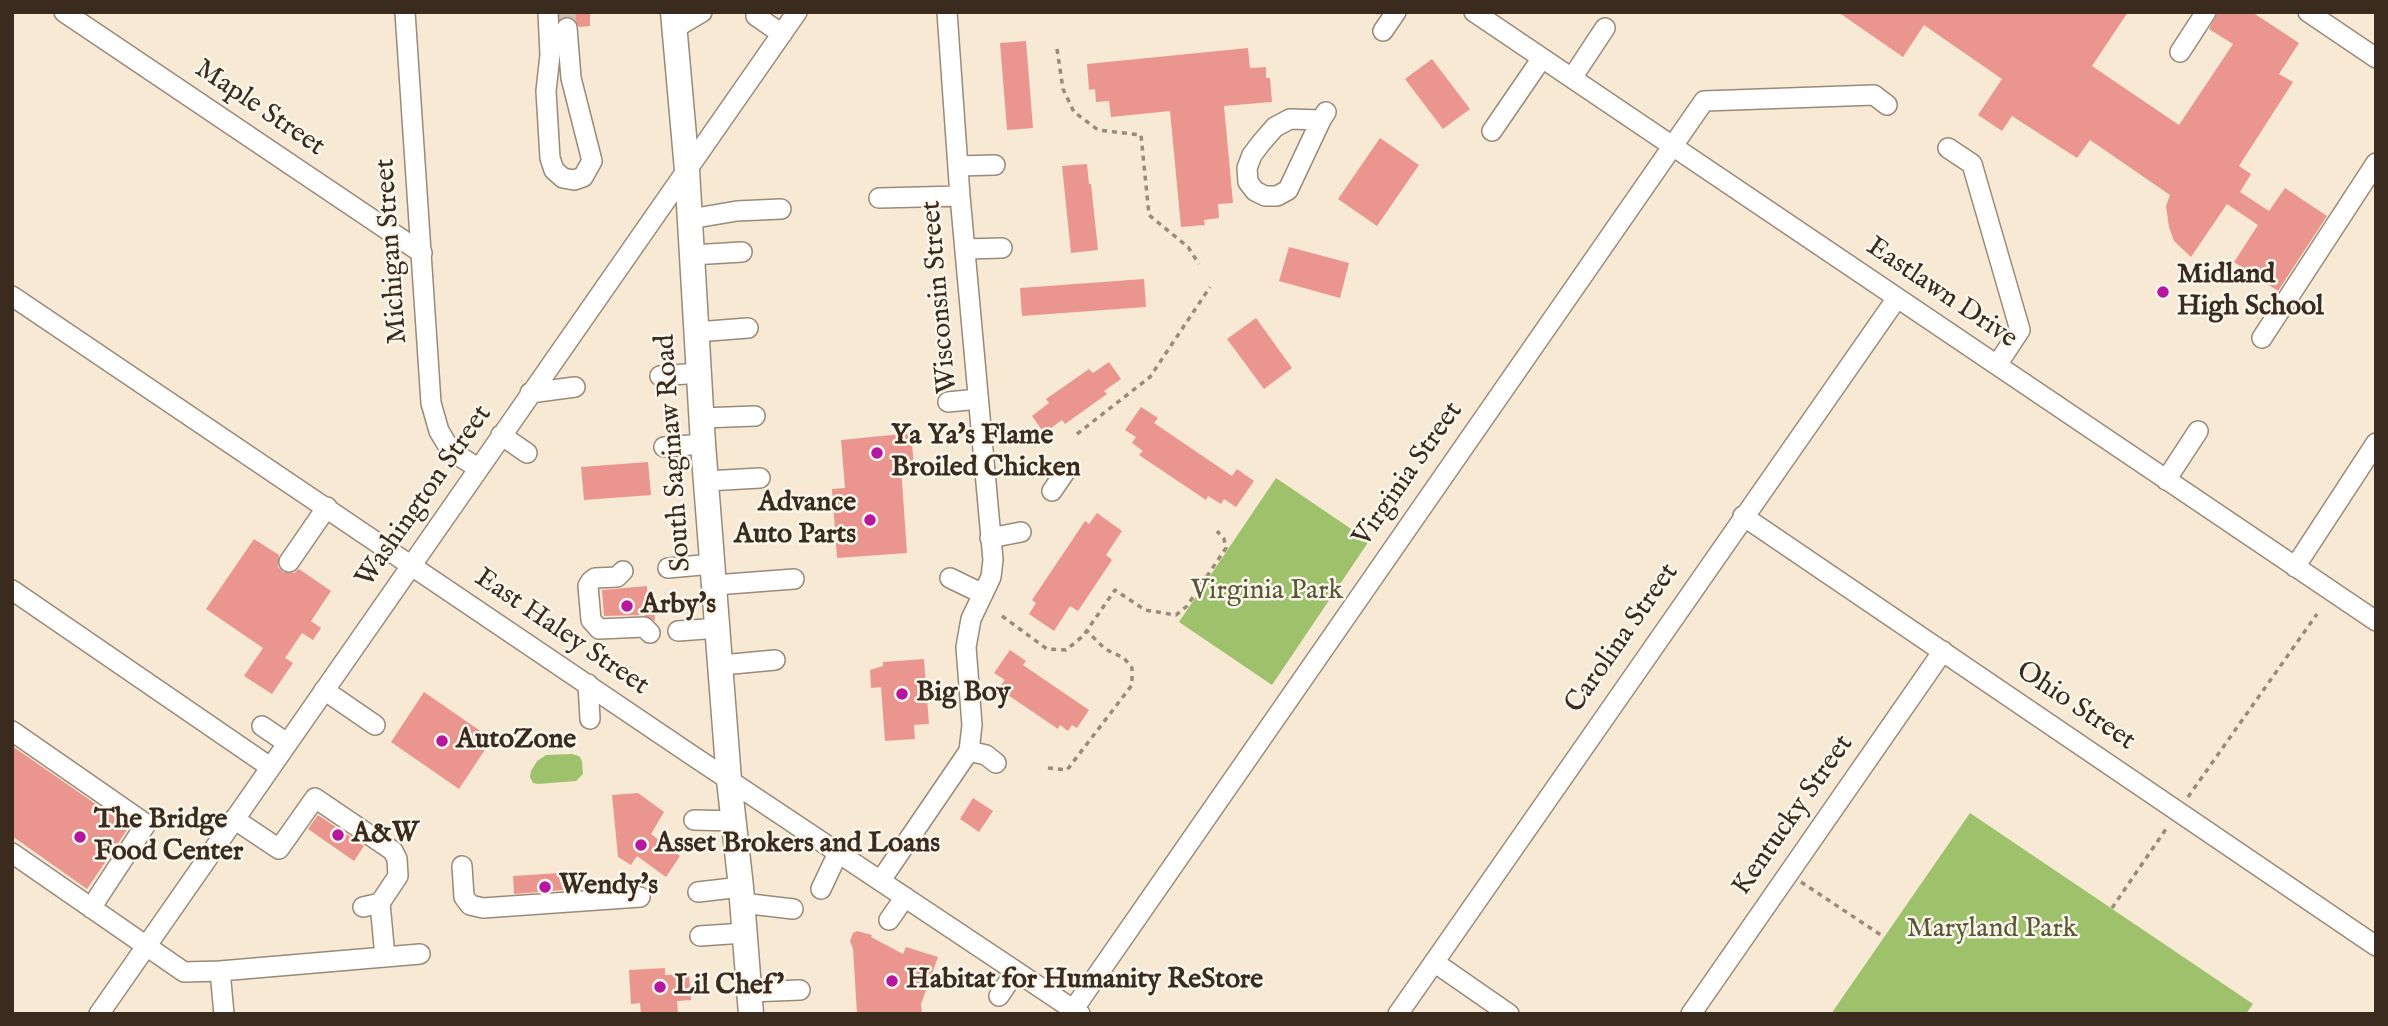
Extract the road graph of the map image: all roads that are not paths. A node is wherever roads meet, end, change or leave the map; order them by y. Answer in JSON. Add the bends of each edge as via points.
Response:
{"nodes":[{"id":1,"x":64,"y":12,"type":"edge"},
{"id":2,"x":405,"y":12,"type":"edge"},
{"id":3,"x":548,"y":12,"type":"edge"},
{"id":4,"x":702,"y":12,"type":"edge"},
{"id":5,"x":797,"y":12,"type":"edge"},
{"id":6,"x":947,"y":12,"type":"edge"},
{"id":7,"x":1396,"y":12,"type":"edge"},
{"id":8,"x":1474,"y":12,"type":"edge"},
{"id":9,"x":2206,"y":12,"type":"edge"},
{"id":10,"x":2308,"y":12,"type":"edge"},
{"id":11,"x":756,"y":16,"type":"dead end"},
{"id":12,"x":674,"y":20,"type":"edge"},
{"id":13,"x":568,"y":27,"type":"tunnel mouth"},
{"id":14,"x":1605,"y":28,"type":"dead end"},
{"id":15,"x":1384,"y":31,"type":"dead end"},
{"id":16,"x":782,"y":34,"type":"junction"},
{"id":17,"x":2180,"y":52,"type":"dead end"},
{"id":18,"x":1542,"y":58,"type":"junction"},
{"id":19,"x":2376,"y":58,"type":"edge"},
{"id":20,"x":1572,"y":78,"type":"junction"},
{"id":21,"x":1887,"y":105,"type":"dead end"},
{"id":22,"x":1492,"y":131,"type":"dead end"},
{"id":23,"x":1672,"y":146,"type":"junction"},
{"id":24,"x":1948,"y":148,"type":"dead end"},
{"id":25,"x":2376,"y":163,"type":"edge"},
{"id":26,"x":995,"y":165,"type":"dead end"},
{"id":27,"x":958,"y":166,"type":"junction"},
{"id":28,"x":687,"y":170,"type":"junction"},
{"id":29,"x":960,"y":196,"type":"junction"},
{"id":30,"x":879,"y":198,"type":"dead end"},
{"id":31,"x":1263,"y":203,"type":"joint"},
{"id":32,"x":780,"y":209,"type":"dead end"},
{"id":33,"x":690,"y":219,"type":"junction"},
{"id":34,"x":1002,"y":247,"type":"dead end"},
{"id":35,"x":965,"y":249,"type":"junction"},
{"id":36,"x":742,"y":252,"type":"dead end"},
{"id":37,"x":422,"y":253,"type":"junction"},
{"id":38,"x":692,"y":255,"type":"junction"},
{"id":39,"x":12,"y":296,"type":"edge"},
{"id":40,"x":1897,"y":298,"type":"junction"},
{"id":41,"x":748,"y":328,"type":"dead end"},
{"id":42,"x":696,"y":332,"type":"junction"},
{"id":43,"x":2262,"y":338,"type":"dead end"},
{"id":44,"x":1997,"y":365,"type":"junction"},
{"id":45,"x":699,"y":373,"type":"junction"},
{"id":46,"x":660,"y":376,"type":"dead end"},
{"id":47,"x":575,"y":387,"type":"dead end"},
{"id":48,"x":530,"y":393,"type":"junction"},
{"id":49,"x":978,"y":400,"type":"junction"},
{"id":50,"x":948,"y":402,"type":"dead end"},
{"id":51,"x":755,"y":416,"type":"dead end"},
{"id":52,"x":702,"y":418,"type":"junction"},
{"id":53,"x":2199,"y":431,"type":"dead end"},
{"id":54,"x":501,"y":435,"type":"junction"},
{"id":55,"x":2376,"y":443,"type":"edge"},
{"id":56,"x":703,"y":444,"type":"junction"},
{"id":57,"x":664,"y":447,"type":"dead end"},
{"id":58,"x":527,"y":453,"type":"dead end"},
{"id":59,"x":478,"y":468,"type":"junction"},
{"id":60,"x":1065,"y":472,"type":"dead end"},
{"id":61,"x":760,"y":478,"type":"dead end"},
{"id":62,"x":2166,"y":480,"type":"junction"},
{"id":63,"x":706,"y":481,"type":"junction"},
{"id":64,"x":1052,"y":491,"type":"dead end"},
{"id":65,"x":327,"y":507,"type":"junction"},
{"id":66,"x":1742,"y":516,"type":"junction"},
{"id":67,"x":1021,"y":532,"type":"dead end"},
{"id":68,"x":990,"y":538,"type":"junction"},
{"id":69,"x":289,"y":562,"type":"dead end"},
{"id":70,"x":412,"y":565,"type":"junction"},
{"id":71,"x":2295,"y":567,"type":"junction"},
{"id":72,"x":668,"y":568,"type":"dead end"},
{"id":73,"x":623,"y":571,"type":"dead end"},
{"id":74,"x":714,"y":575,"type":"junction"},
{"id":75,"x":950,"y":578,"type":"dead end"},
{"id":76,"x":794,"y":579,"type":"dead end"},
{"id":77,"x":12,"y":590,"type":"edge"},
{"id":78,"x":983,"y":594,"type":"junction"},
{"id":79,"x":2376,"y":621,"type":"edge"},
{"id":80,"x":719,"y":628,"type":"junction"},
{"id":81,"x":678,"y":631,"type":"dead end"},
{"id":82,"x":650,"y":633,"type":"dead end"},
{"id":83,"x":1942,"y":651,"type":"junction"},
{"id":84,"x":775,"y":660,"type":"dead end"},
{"id":85,"x":722,"y":665,"type":"junction"},
{"id":86,"x":588,"y":684,"type":"junction"},
{"id":87,"x":324,"y":690,"type":"junction"},
{"id":88,"x":590,"y":719,"type":"dead end"},
{"id":89,"x":375,"y":725,"type":"dead end"},
{"id":90,"x":261,"y":726,"type":"dead end"},
{"id":91,"x":12,"y":731,"type":"edge"},
{"id":92,"x":287,"y":743,"type":"junction"},
{"id":93,"x":969,"y":751,"type":"junction"},
{"id":94,"x":996,"y":762,"type":"dead end"},
{"id":95,"x":270,"y":767,"type":"junction"},
{"id":96,"x":729,"y":780,"type":"junction"},
{"id":97,"x":234,"y":819,"type":"junction"},
{"id":98,"x":694,"y":820,"type":"dead end"},
{"id":99,"x":734,"y":821,"type":"junction"},
{"id":100,"x":12,"y":853,"type":"edge"},
{"id":101,"x":838,"y":853,"type":"junction"},
{"id":102,"x":461,"y":866,"type":"dead end"},
{"id":103,"x":881,"y":880,"type":"junction"},
{"id":104,"x":821,"y":889,"type":"dead end"},
{"id":105,"x":698,"y":892,"type":"dead end"},
{"id":106,"x":741,"y":895,"type":"junction"},
{"id":107,"x":640,"y":897,"type":"dead end"},
{"id":108,"x":905,"y":897,"type":"junction"},
{"id":109,"x":91,"y":908,"type":"junction"},
{"id":110,"x":793,"y":909,"type":"dead end"},
{"id":111,"x":889,"y":920,"type":"dead end"},
{"id":112,"x":744,"y":933,"type":"junction"},
{"id":113,"x":700,"y":936,"type":"dead end"},
{"id":114,"x":146,"y":946,"type":"junction"},
{"id":115,"x":2376,"y":946,"type":"edge"},
{"id":116,"x":420,"y":954,"type":"dead end"},
{"id":117,"x":384,"y":957,"type":"junction"},
{"id":118,"x":1434,"y":962,"type":"junction"},
{"id":119,"x":220,"y":971,"type":"junction"},
{"id":120,"x":1016,"y":972,"type":"junction"},
{"id":121,"x":800,"y":990,"type":"dead end"},
{"id":122,"x":999,"y":996,"type":"dead end"},
{"id":123,"x":750,"y":1003,"type":"edge"},
{"id":124,"x":1065,"y":1009,"type":"edge"},
{"id":125,"x":99,"y":1014,"type":"edge"},
{"id":126,"x":223,"y":1014,"type":"edge"},
{"id":127,"x":1398,"y":1014,"type":"edge"},
{"id":128,"x":1509,"y":1014,"type":"edge"},
{"id":129,"x":1691,"y":1014,"type":"edge"}],
"edges":[{"from":1,"to":37,"type":"street","name":"Maple Street"},
{"from":2,"to":37,"type":"street","name":"Michigan Street"},
{"from":3,"to":13,"type":"street","via":[[550,158],[554,170],[574,180],[583,177],[592,161],[571,78]]},
{"from":4,"to":12,"type":"street"},
{"from":5,"to":16,"type":"street","name":"Washington Street"},
{"from":6,"to":27,"type":"street","name":"Wisconsin Street"},
{"from":7,"to":15,"type":"street"},
{"from":8,"to":18,"type":"street","name":"Eastlawn Drive"},
{"from":9,"to":17,"type":"street"},
{"from":10,"to":19,"type":"street"},
{"from":11,"to":16,"type":"street"},
{"from":12,"to":28,"type":"main road","name":"South Saginaw Road"},
{"from":14,"to":20,"type":"street"},
{"from":16,"to":28,"type":"street","name":"Washington Street"},
{"from":18,"to":20,"type":"street","name":"Eastlawn Drive"},
{"from":18,"to":22,"type":"street"},
{"from":20,"to":23,"type":"street","name":"Eastlawn Drive"},
{"from":21,"to":23,"type":"street","name":"Virginia Street","via":[[1874,95],[1704,101]]},
{"from":23,"to":40,"type":"street","name":"Eastlawn Drive"},
{"from":23,"to":124,"type":"street","name":"Virginia Street"},
{"from":24,"to":44,"type":"street","via":[[1972,164],[2020,330]]},
{"from":25,"to":43,"type":"street"},
{"from":26,"to":27,"type":"street"},
{"from":27,"to":29,"type":"street","name":"Wisconsin Street"},
{"from":28,"to":33,"type":"main road","name":"South Saginaw Road"},
{"from":28,"to":48,"type":"street","name":"Washington Street"},
{"from":29,"to":30,"type":"street"},
{"from":29,"to":35,"type":"street","name":"Wisconsin Street"},
{"from":31,"to":31,"type":"street","via":[[1288,190],[1323,116],[1290,119],[1275,127],[1252,155],[1248,182]]},
{"from":32,"to":33,"type":"street"},
{"from":33,"to":38,"type":"main road","name":"South Saginaw Road"},
{"from":34,"to":35,"type":"street"},
{"from":35,"to":49,"type":"street","name":"Wisconsin Street"},
{"from":36,"to":38,"type":"street"},
{"from":37,"to":59,"type":"street","name":"Michigan Street","via":[[431,403],[451,451]]},
{"from":38,"to":42,"type":"main road","name":"South Saginaw Road"},
{"from":39,"to":65,"type":"street","name":"East Haley Street"},
{"from":40,"to":44,"type":"street","name":"Eastlawn Drive"},
{"from":40,"to":66,"type":"street","name":"Carolina Street"},
{"from":41,"to":42,"type":"street"},
{"from":42,"to":45,"type":"main road","name":"South Saginaw Road"},
{"from":44,"to":62,"type":"street","name":"Eastlawn Drive"},
{"from":45,"to":46,"type":"street"},
{"from":45,"to":52,"type":"main road","name":"South Saginaw Road"},
{"from":47,"to":48,"type":"street"},
{"from":48,"to":54,"type":"street","name":"Washington Street"},
{"from":49,"to":50,"type":"street"},
{"from":49,"to":68,"type":"street","name":"Wisconsin Street"},
{"from":51,"to":52,"type":"street"},
{"from":52,"to":56,"type":"main road","name":"South Saginaw Road"},
{"from":53,"to":62,"type":"street"},
{"from":54,"to":58,"type":"street"},
{"from":54,"to":59,"type":"street","name":"Washington Street"},
{"from":55,"to":71,"type":"street"},
{"from":56,"to":57,"type":"street"},
{"from":56,"to":63,"type":"main road","name":"South Saginaw Road"},
{"from":59,"to":70,"type":"street","name":"Washington Street"},
{"from":60,"to":64,"type":"street"},
{"from":61,"to":63,"type":"street"},
{"from":62,"to":71,"type":"street","name":"Eastlawn Drive"},
{"from":63,"to":74,"type":"main road","name":"South Saginaw Road"},
{"from":65,"to":69,"type":"street"},
{"from":65,"to":70,"type":"street","name":"East Haley Street"},
{"from":66,"to":83,"type":"street","name":"Ohio Street"},
{"from":66,"to":118,"type":"street","name":"Carolina Street"},
{"from":67,"to":68,"type":"street"},
{"from":68,"to":78,"type":"street","name":"Wisconsin Street","via":[[991,576]]},
{"from":70,"to":86,"type":"street","name":"East Haley Street"},
{"from":70,"to":87,"type":"street","name":"Washington Street"},
{"from":71,"to":79,"type":"street","name":"Eastlawn Drive"},
{"from":72,"to":74,"type":"street"},
{"from":73,"to":82,"type":"street","via":[[591,581],[592,620],[599,629],[644,628]]},
{"from":74,"to":76,"type":"street"},
{"from":74,"to":80,"type":"main road","name":"South Saginaw Road"},
{"from":75,"to":78,"type":"street"},
{"from":77,"to":95,"type":"street"},
{"from":78,"to":93,"type":"street","name":"Wisconsin Street","via":[[971,619],[966,647],[972,725]]},
{"from":80,"to":81,"type":"street"},
{"from":80,"to":85,"type":"main road","name":"South Saginaw Road"},
{"from":83,"to":115,"type":"street","name":"Ohio Street"},
{"from":83,"to":129,"type":"street","name":"Kentucky Street"},
{"from":84,"to":85,"type":"street"},
{"from":85,"to":96,"type":"main road","name":"South Saginaw Road"},
{"from":86,"to":88,"type":"street"},
{"from":86,"to":96,"type":"street","name":"East Haley Street"},
{"from":87,"to":89,"type":"street"},
{"from":87,"to":92,"type":"street","name":"Washington Street"},
{"from":90,"to":92,"type":"street"},
{"from":91,"to":109,"type":"street","via":[[146,824]]},
{"from":92,"to":95,"type":"street","name":"Washington Street"},
{"from":93,"to":94,"type":"street"},
{"from":93,"to":103,"type":"street"},
{"from":95,"to":97,"type":"street","name":"Washington Street"},
{"from":96,"to":99,"type":"main road","name":"South Saginaw Road"},
{"from":96,"to":101,"type":"street","name":"East Haley Street"},
{"from":97,"to":114,"type":"street","name":"Washington Street"},
{"from":97,"to":117,"type":"street","via":[[279,849],[315,797],[393,851],[398,876],[371,905]]},
{"from":98,"to":99,"type":"street"},
{"from":99,"to":106,"type":"main road","name":"South Saginaw Road"},
{"from":100,"to":109,"type":"street"},
{"from":101,"to":103,"type":"street","name":"East Haley Street"},
{"from":101,"to":104,"type":"street"},
{"from":102,"to":107,"type":"street","via":[[464,897],[470,905],[483,908]]},
{"from":103,"to":108,"type":"street","name":"East Haley Street"},
{"from":105,"to":106,"type":"street"},
{"from":106,"to":110,"type":"street"},
{"from":106,"to":112,"type":"main road","name":"South Saginaw Road"},
{"from":108,"to":111,"type":"street"},
{"from":108,"to":120,"type":"street","name":"East Haley Street"},
{"from":109,"to":114,"type":"street"},
{"from":112,"to":113,"type":"street"},
{"from":112,"to":123,"type":"main road","name":"South Saginaw Road"},
{"from":114,"to":119,"type":"street","via":[[184,972]]},
{"from":114,"to":125,"type":"street","name":"Washington Street"},
{"from":116,"to":117,"type":"street"},
{"from":117,"to":119,"type":"street"},
{"from":118,"to":127,"type":"street","name":"Carolina Street"},
{"from":118,"to":128,"type":"street"},
{"from":119,"to":126,"type":"street"},
{"from":120,"to":122,"type":"street"},
{"from":120,"to":124,"type":"street","name":"East Haley Street"},
{"from":121,"to":123,"type":"street"}]}
